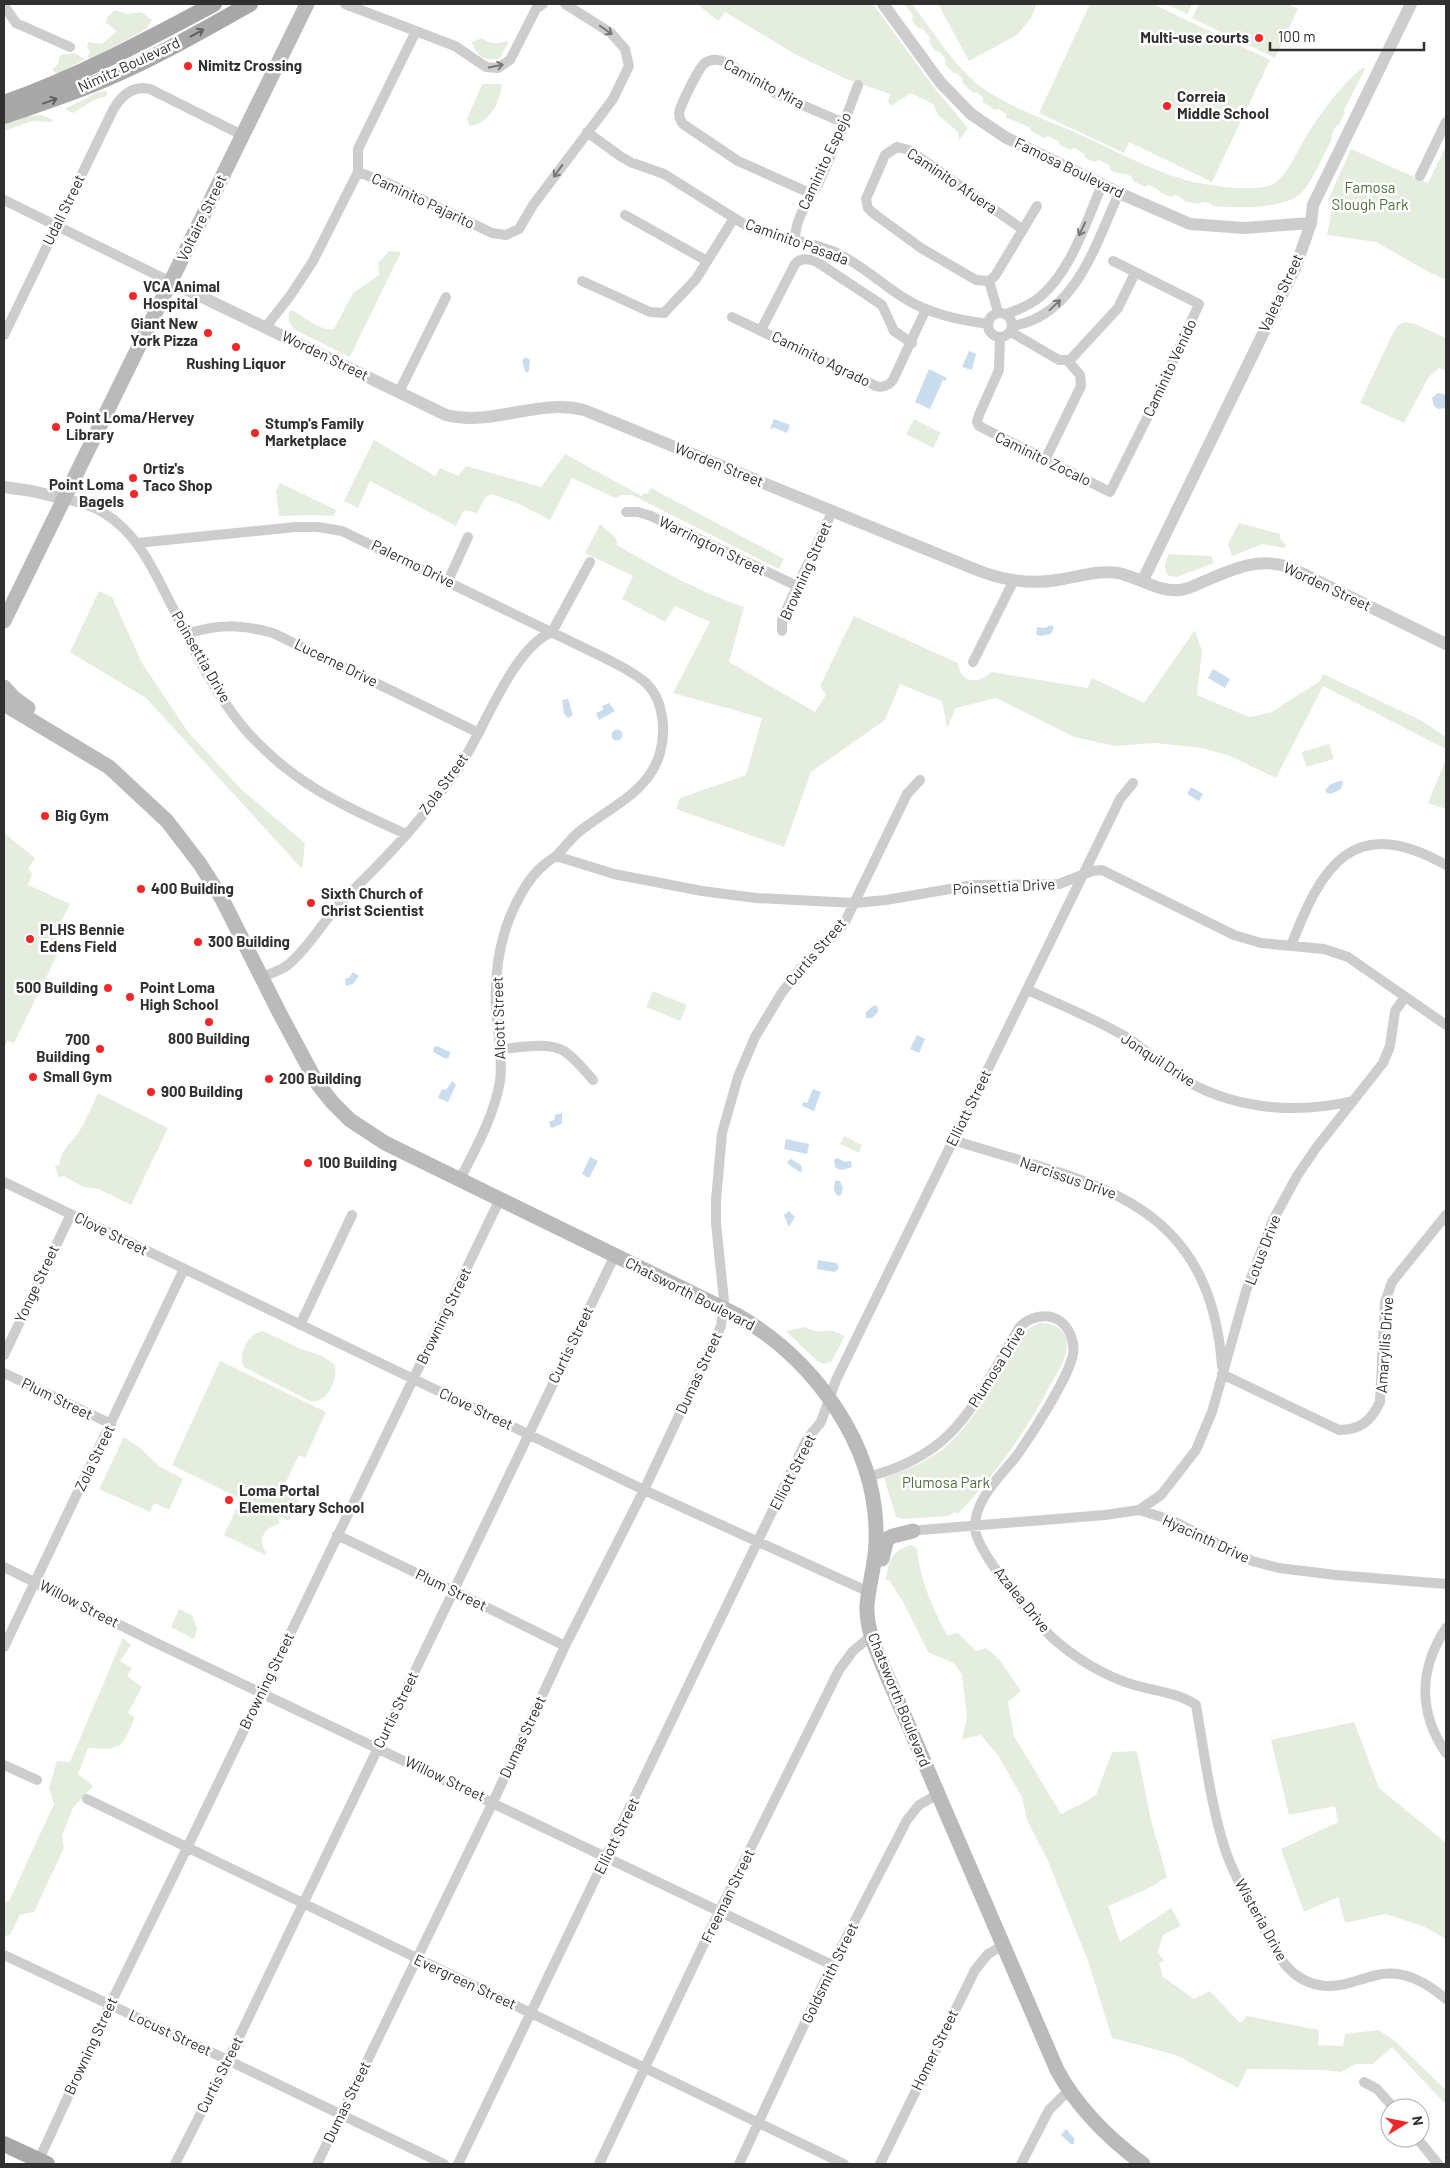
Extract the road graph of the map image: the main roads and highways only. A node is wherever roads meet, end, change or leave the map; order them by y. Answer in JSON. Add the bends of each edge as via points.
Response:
{"nodes":[{"id":1,"x":214,"y":4,"type":"edge"},
{"id":2,"x":250,"y":4,"type":"edge"},
{"id":3,"x":307,"y":4,"type":"edge"},
{"id":4,"x":4,"y":103,"type":"edge"},
{"id":5,"x":4,"y":116,"type":"edge"},
{"id":6,"x":4,"y":621,"type":"edge"},
{"id":7,"x":4,"y":687,"type":"edge"},
{"id":8,"x":4,"y":704,"type":"edge"},
{"id":9,"x":65,"y":740,"type":"junction"},
{"id":10,"x":913,"y":1531,"type":"road end"},
{"id":11,"x":872,"y":1577,"type":"junction"},
{"id":12,"x":4,"y":2144,"type":"edge"},
{"id":13,"x":41,"y":2163,"type":"edge"},
{"id":14,"x":1143,"y":2164,"type":"edge"}],
"edges":[{"from":1,"to":4,"type":"main road","name":"Nimitz Boulevard","via":[[116,56]]},
{"from":5,"to":2,"type":"main road","name":"Nimitz Boulevard","one_way":true,"via":[[107,78]]},
{"from":3,"to":6,"type":"main road","name":"Voltaire Street"},
{"from":7,"to":9,"type":"main road","via":[[19,703],[60,726]]},
{"from":8,"to":9,"type":"main road","name":"Chatsworth Boulevard"},
{"from":9,"to":11,"type":"main road","name":"Chatsworth Boulevard","via":[[109,767],[142,795],[192,853],[215,887],[309,1069],[332,1102],[350,1120],[460,1179],[724,1308],[782,1345],[806,1369],[829,1396],[853,1440],[867,1477],[876,1533]]},
{"from":10,"to":11,"type":"main road","via":[[887,1539],[882,1564]]},
{"from":11,"to":14,"type":"main road","name":"Chatsworth Boulevard","via":[[868,1613],[871,1636],[1048,2051],[1069,2090],[1096,2124]]},
{"from":12,"to":13,"type":"main road"}]}
